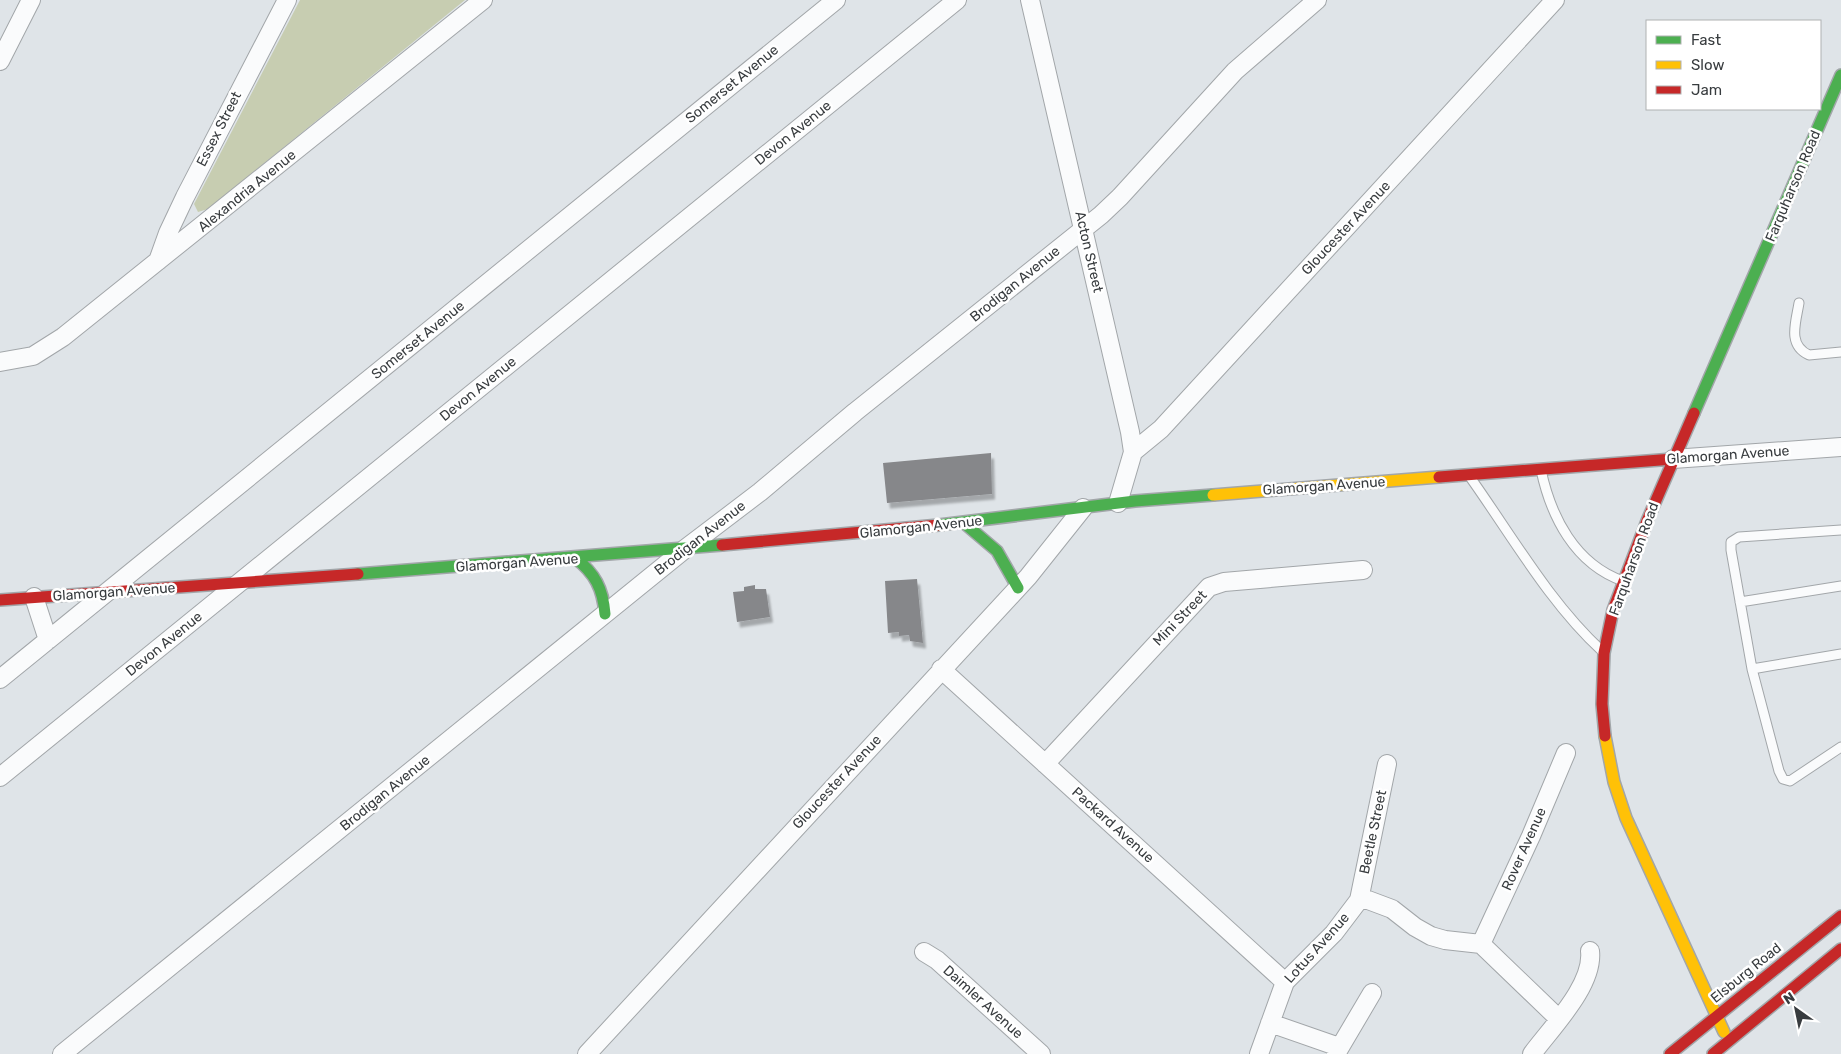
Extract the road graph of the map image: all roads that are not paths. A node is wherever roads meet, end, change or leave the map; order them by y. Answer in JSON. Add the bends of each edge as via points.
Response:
{"nodes":[{"id":1,"x":31,"y":0,"type":"edge"},
{"id":2,"x":287,"y":0,"type":"edge"},
{"id":3,"x":483,"y":0,"type":"edge"},
{"id":4,"x":836,"y":0,"type":"edge"},
{"id":5,"x":957,"y":0,"type":"edge"},
{"id":6,"x":1030,"y":0,"type":"edge"},
{"id":7,"x":1317,"y":0,"type":"edge"},
{"id":8,"x":1555,"y":0,"type":"edge"},
{"id":9,"x":0,"y":61,"type":"edge"},
{"id":10,"x":1841,"y":75,"type":"edge"},
{"id":11,"x":1084,"y":230,"type":"junction"},
{"id":12,"x":158,"y":261,"type":"junction"},
{"id":13,"x":1798,"y":303,"type":"dead end"},
{"id":14,"x":1841,"y":352,"type":"edge"},
{"id":15,"x":0,"y":362,"type":"edge"},
{"id":16,"x":1841,"y":447,"type":"edge"},
{"id":17,"x":1134,"y":452,"type":"junction"},
{"id":18,"x":1673,"y":459,"type":"junction"},
{"id":19,"x":1541,"y":470,"type":"junction"},
{"id":20,"x":1468,"y":475,"type":"junction"},
{"id":21,"x":1118,"y":503,"type":"junction"},
{"id":22,"x":1083,"y":508,"type":"junction"},
{"id":23,"x":964,"y":523,"type":"junction"},
{"id":24,"x":1841,"y":530,"type":"edge"},
{"id":25,"x":685,"y":548,"type":"junction"},
{"id":26,"x":575,"y":558,"type":"junction"},
{"id":27,"x":1363,"y":570,"type":"dead end"},
{"id":28,"x":1623,"y":581,"type":"junction"},
{"id":29,"x":238,"y":584,"type":"junction"},
{"id":30,"x":1841,"y":586,"type":"edge"},
{"id":31,"x":1018,"y":588,"type":"junction"},
{"id":32,"x":108,"y":593,"type":"junction"},
{"id":33,"x":34,"y":598,"type":"junction"},
{"id":34,"x":0,"y":600,"type":"edge"},
{"id":35,"x":1740,"y":602,"type":"junction"},
{"id":36,"x":605,"y":614,"type":"junction"},
{"id":37,"x":48,"y":640,"type":"junction"},
{"id":38,"x":1604,"y":653,"type":"junction"},
{"id":39,"x":1841,"y":654,"type":"edge"},
{"id":40,"x":941,"y":669,"type":"junction"},
{"id":41,"x":1752,"y":669,"type":"junction"},
{"id":42,"x":0,"y":679,"type":"edge"},
{"id":43,"x":1841,"y":747,"type":"edge"},
{"id":44,"x":1566,"y":753,"type":"dead end"},
{"id":45,"x":1045,"y":764,"type":"junction"},
{"id":46,"x":1387,"y":764,"type":"dead end"},
{"id":47,"x":0,"y":777,"type":"edge"},
{"id":48,"x":1359,"y":900,"type":"junction"},
{"id":49,"x":1841,"y":916,"type":"edge"},
{"id":50,"x":1481,"y":944,"type":"junction"},
{"id":51,"x":1841,"y":949,"type":"edge"},
{"id":52,"x":1590,"y":951,"type":"dead end"},
{"id":53,"x":924,"y":952,"type":"dead end"},
{"id":54,"x":1284,"y":982,"type":"junction"},
{"id":55,"x":1372,"y":994,"type":"dead end"},
{"id":56,"x":1716,"y":1016,"type":"junction"},
{"id":57,"x":1558,"y":1018,"type":"junction"},
{"id":58,"x":1270,"y":1023,"type":"junction"},
{"id":59,"x":1731,"y":1048,"type":"edge"},
{"id":60,"x":1337,"y":1050,"type":"edge"},
{"id":61,"x":62,"y":1054,"type":"edge"},
{"id":62,"x":587,"y":1054,"type":"edge"},
{"id":63,"x":1041,"y":1054,"type":"edge"},
{"id":64,"x":1258,"y":1054,"type":"edge"},
{"id":65,"x":1532,"y":1054,"type":"edge"},
{"id":66,"x":1670,"y":1054,"type":"edge"},
{"id":67,"x":1713,"y":1054,"type":"edge"}],
"edges":[{"from":1,"to":9,"type":"street"},
{"from":2,"to":12,"type":"street","name":"Essex Street","via":[[184,197]]},
{"from":3,"to":12,"type":"street","name":"Alexandria Avenue"},
{"from":4,"to":32,"type":"street","name":"Somerset Avenue"},
{"from":5,"to":29,"type":"street","name":"Devon Avenue"},
{"from":6,"to":11,"type":"street","name":"Acton Street"},
{"from":7,"to":11,"type":"street","name":"Brodigan Avenue","via":[[1235,71],[1120,197]]},
{"from":8,"to":17,"type":"street","name":"Gloucester Avenue","via":[[1162,429]]},
{"from":10,"to":18,"type":"street","name":"Farquharson Road"},
{"from":11,"to":17,"type":"street","name":"Acton Street"},
{"from":11,"to":25,"type":"street","name":"Brodigan Avenue","via":[[862,406],[760,492]]},
{"from":12,"to":15,"type":"street","name":"Alexandria Avenue","via":[[47,348],[32,356]]},
{"from":13,"to":14,"type":"lane","via":[[1796,346],[1809,355]]},
{"from":16,"to":18,"type":"street","name":"Glamorgan Avenue"},
{"from":17,"to":21,"type":"street"},
{"from":18,"to":19,"type":"street","name":"Glamorgan Avenue"},
{"from":18,"to":28,"type":"street","name":"Farquharson Road"},
{"from":19,"to":20,"type":"street","name":"Glamorgan Avenue"},
{"from":19,"to":28,"type":"lane","via":[[1551,507],[1573,544],[1606,574]]},
{"from":20,"to":21,"type":"street","name":"Glamorgan Avenue"},
{"from":20,"to":38,"type":"lane","via":[[1548,590],[1575,625]]},
{"from":21,"to":22,"type":"street","name":"Glamorgan Avenue"},
{"from":22,"to":23,"type":"street","name":"Glamorgan Avenue"},
{"from":22,"to":31,"type":"street","name":"Gloucester Avenue"},
{"from":23,"to":25,"type":"street","name":"Glamorgan Avenue"},
{"from":23,"to":31,"type":"street","via":[[994,546]]},
{"from":24,"to":35,"type":"lane","via":[[1738,537],[1731,542]]},
{"from":25,"to":26,"type":"street","name":"Glamorgan Avenue"},
{"from":25,"to":36,"type":"street","name":"Brodigan Avenue"},
{"from":26,"to":29,"type":"street","name":"Glamorgan Avenue"},
{"from":26,"to":36,"type":"street","via":[[589,568],[601,585]]},
{"from":27,"to":45,"type":"street","name":"Mini Street","via":[[1224,582],[1209,587]]},
{"from":28,"to":38,"type":"street","name":"Farquharson Road"},
{"from":29,"to":32,"type":"street","name":"Glamorgan Avenue"},
{"from":29,"to":47,"type":"street","name":"Devon Avenue"},
{"from":30,"to":35,"type":"lane"},
{"from":31,"to":40,"type":"street","name":"Gloucester Avenue"},
{"from":32,"to":33,"type":"street","name":"Glamorgan Avenue"},
{"from":32,"to":37,"type":"street","name":"Somerset Avenue"},
{"from":33,"to":34,"type":"street","name":"Glamorgan Avenue"},
{"from":33,"to":37,"type":"street"},
{"from":35,"to":41,"type":"lane"},
{"from":36,"to":61,"type":"street","name":"Brodigan Avenue"},
{"from":37,"to":42,"type":"street","name":"Somerset Avenue"},
{"from":38,"to":56,"type":"street","name":"Farquharson Road","via":[[1602,704],[1614,782],[1626,818]]},
{"from":39,"to":41,"type":"lane"},
{"from":40,"to":45,"type":"street","name":"Packard Avenue"},
{"from":40,"to":62,"type":"street","name":"Gloucester Avenue"},
{"from":41,"to":43,"type":"lane","via":[[1783,779],[1790,781]]},
{"from":44,"to":50,"type":"street","name":"Rover Avenue"},
{"from":45,"to":54,"type":"street","name":"Packard Avenue"},
{"from":46,"to":48,"type":"street","name":"Beetle Street"},
{"from":48,"to":50,"type":"street","via":[[1392,909],[1415,928],[1432,936]]},
{"from":48,"to":54,"type":"street","name":"Lotus Avenue","via":[[1334,933]]},
{"from":49,"to":56,"type":"street","name":"Elsburg Road"},
{"from":50,"to":57,"type":"street"},
{"from":51,"to":59,"type":"street"},
{"from":52,"to":57,"type":"street","via":[[1586,980]]},
{"from":53,"to":63,"type":"street","name":"Daimler Avenue","via":[[937,960]]},
{"from":54,"to":58,"type":"street","name":"Lotus Avenue"},
{"from":55,"to":60,"type":"street"},
{"from":56,"to":59,"type":"street","name":"Farquharson Road"},
{"from":56,"to":66,"type":"street","name":"Elsburg Road"},
{"from":57,"to":65,"type":"street"},
{"from":58,"to":60,"type":"street"},
{"from":58,"to":64,"type":"street","name":"Lotus Avenue"},
{"from":59,"to":67,"type":"street"}]}
